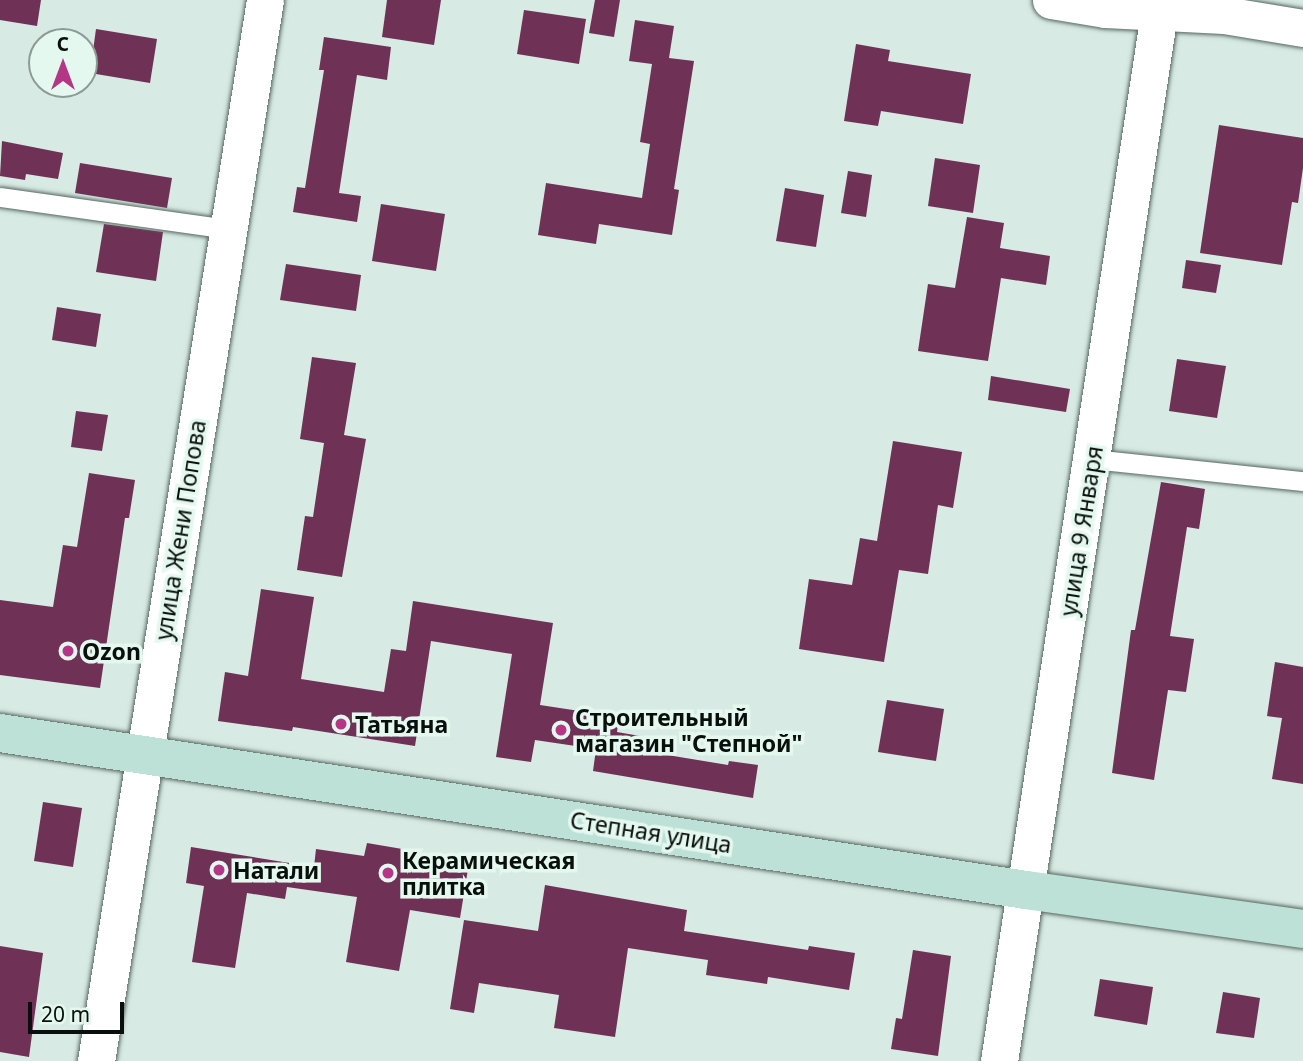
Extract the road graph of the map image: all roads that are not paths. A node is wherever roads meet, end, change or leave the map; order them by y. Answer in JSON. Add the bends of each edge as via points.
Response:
{"nodes":[{"id":1,"x":265,"y":0,"type":"edge"},
{"id":2,"x":1051,"y":0,"type":"edge"},
{"id":3,"x":1161,"y":5,"type":"edge"},
{"id":4,"x":1303,"y":28,"type":"edge"},
{"id":5,"x":0,"y":197,"type":"edge"},
{"id":6,"x":227,"y":229,"type":"junction"},
{"id":7,"x":1092,"y":459,"type":"junction"},
{"id":8,"x":1303,"y":481,"type":"edge"},
{"id":9,"x":0,"y":733,"type":"edge"},
{"id":10,"x":146,"y":754,"type":"junction"},
{"id":11,"x":1026,"y":891,"type":"junction"},
{"id":12,"x":1303,"y":929,"type":"edge"},
{"id":13,"x":96,"y":1061,"type":"edge"},
{"id":14,"x":999,"y":1061,"type":"edge"}],
"edges":[{"from":1,"to":6,"type":"street","name":"улица Жени Попова"},
{"from":2,"to":3,"type":"street","via":[[1105,9]]},
{"from":3,"to":4,"type":"street"},
{"from":3,"to":7,"type":"street","name":"улица 9 Января"},
{"from":5,"to":6,"type":"lane"},
{"from":6,"to":10,"type":"street","name":"улица Жени Попова"},
{"from":7,"to":8,"type":"lane"},
{"from":7,"to":11,"type":"street","name":"улица 9 Января"},
{"from":9,"to":10,"type":"main road","name":"Степная улица"},
{"from":10,"to":11,"type":"main road","name":"Степная улица"},
{"from":10,"to":13,"type":"street","name":"улица Жени Попова"},
{"from":11,"to":12,"type":"main road","name":"Степная улица"},
{"from":11,"to":14,"type":"street","name":"улица 9 Января"}]}
